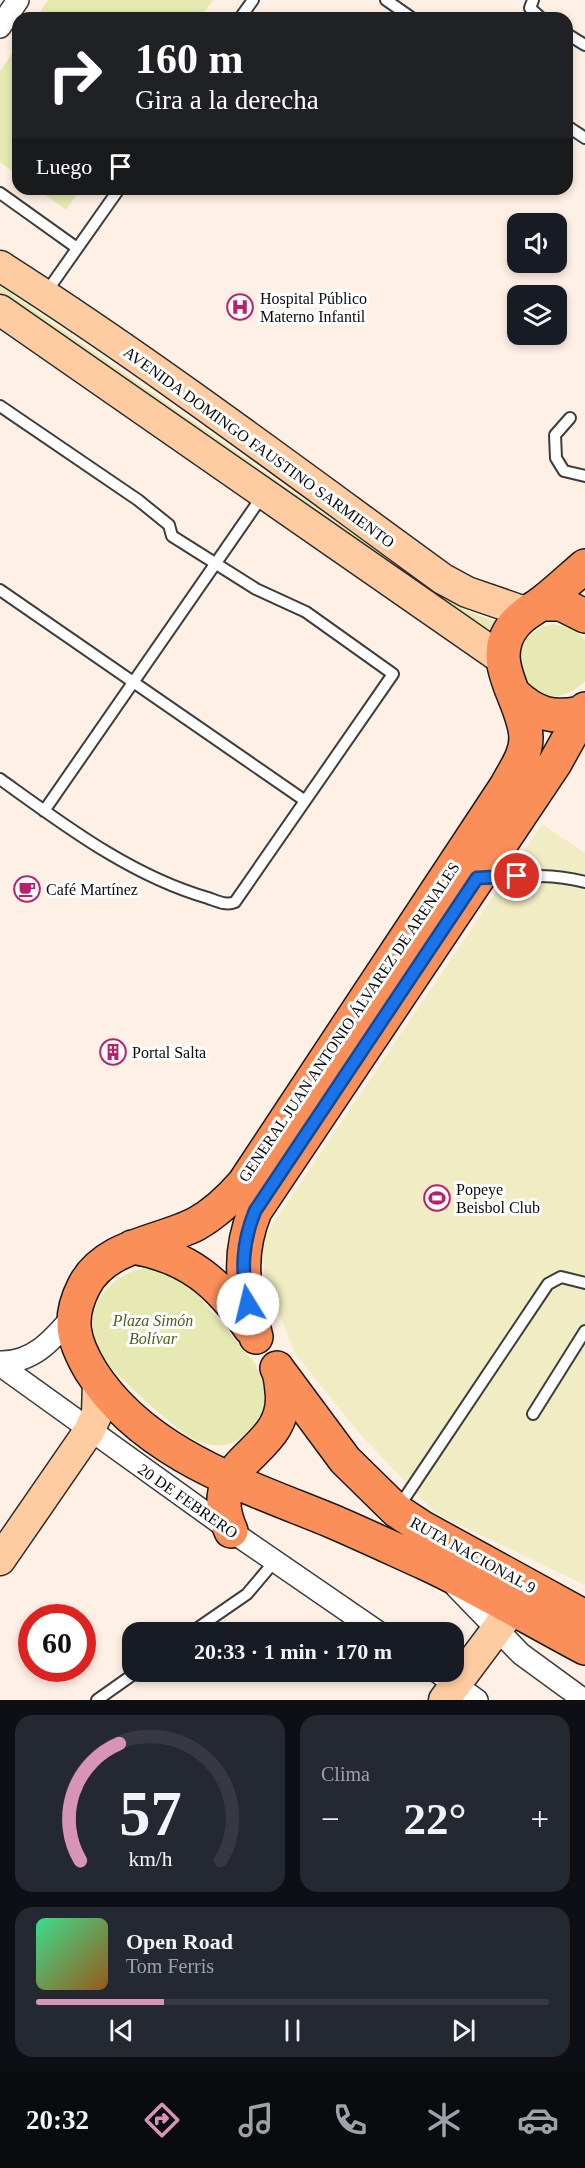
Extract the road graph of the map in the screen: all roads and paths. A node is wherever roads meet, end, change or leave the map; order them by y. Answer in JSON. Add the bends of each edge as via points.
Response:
{"nodes":[{"id":1,"x":18,"y":0,"type":"edge"},
{"id":2,"x":386,"y":0,"type":"edge"},
{"id":3,"x":403,"y":12,"type":"edge"},
{"id":4,"x":0,"y":27,"type":"edge"},
{"id":5,"x":0,"y":193,"type":"edge"},
{"id":6,"x":115,"y":195,"type":"edge"},
{"id":7,"x":77,"y":248,"type":"junction"},
{"id":8,"x":0,"y":266,"type":"edge"},
{"id":9,"x":44,"y":294,"type":"junction"},
{"id":10,"x":0,"y":310,"type":"edge"},
{"id":11,"x":0,"y":406,"type":"edge"},
{"id":12,"x":570,"y":418,"type":"dead end"},
{"id":13,"x":585,"y":476,"type":"edge"},
{"id":14,"x":265,"y":493,"type":"junction"},
{"id":15,"x":214,"y":565,"type":"junction"},
{"id":16,"x":585,"y":566,"type":"edge"},
{"id":17,"x":0,"y":590,"type":"edge"},
{"id":18,"x":533,"y":608,"type":"junction"},
{"id":19,"x":585,"y":616,"type":"edge"},
{"id":20,"x":502,"y":660,"type":"junction"},
{"id":21,"x":133,"y":682,"type":"junction"},
{"id":22,"x":514,"y":694,"type":"junction"},
{"id":23,"x":583,"y":711,"type":"edge"},
{"id":24,"x":0,"y":778,"type":"edge"},
{"id":25,"x":304,"y":800,"type":"junction"},
{"id":26,"x":44,"y":811,"type":"junction"},
{"id":27,"x":477,"y":878,"type":"junction"},
{"id":28,"x":585,"y":882,"type":"edge"},
{"id":29,"x":132,"y":1247,"type":"junction"},
{"id":30,"x":585,"y":1283,"type":"edge"},
{"id":31,"x":74,"y":1315,"type":"junction"},
{"id":32,"x":585,"y":1331,"type":"edge"},
{"id":33,"x":256,"y":1337,"type":"junction"},
{"id":34,"x":0,"y":1364,"type":"edge"},
{"id":35,"x":279,"y":1371,"type":"junction"},
{"id":36,"x":98,"y":1382,"type":"junction"},
{"id":37,"x":533,"y":1414,"type":"dead end"},
{"id":38,"x":89,"y":1431,"type":"junction"},
{"id":39,"x":240,"y":1484,"type":"junction"},
{"id":40,"x":397,"y":1511,"type":"junction"},
{"id":41,"x":231,"y":1531,"type":"junction"},
{"id":42,"x":0,"y":1560,"type":"edge"},
{"id":43,"x":274,"y":1562,"type":"junction"},
{"id":44,"x":585,"y":1617,"type":"edge"},
{"id":45,"x":504,"y":1619,"type":"junction"},
{"id":46,"x":206,"y":1622,"type":"edge"},
{"id":47,"x":363,"y":1622,"type":"edge"},
{"id":48,"x":585,"y":1648,"type":"edge"},
{"id":49,"x":122,"y":1682,"type":"edge"},
{"id":50,"x":453,"y":1689,"type":"edge"},
{"id":51,"x":97,"y":1700,"type":"edge"},
{"id":52,"x":584,"y":1700,"type":"edge"}],
"edges":[{"from":1,"to":4,"type":"street"},
{"from":2,"to":3,"type":"lane"},
{"from":5,"to":7,"type":"lane"},
{"from":6,"to":7,"type":"lane"},
{"from":7,"to":9,"type":"lane"},
{"from":8,"to":9,"type":"main road","name":"AVENIDA DOMINGO FAUSTINO SARMIENTO"},
{"from":9,"to":18,"type":"main road","name":"AVENIDA DOMINGO FAUSTINO SARMIENTO","via":[[443,579],[467,592]]},
{"from":10,"to":14,"type":"main road","name":"AVENIDA DOMINGO FAUSTINO SARMIENTO"},
{"from":11,"to":15,"type":"lane","via":[[138,500],[169,525],[172,536]]},
{"from":12,"to":13,"type":"lane","via":[[555,435],[556,458],[564,471]]},
{"from":14,"to":15,"type":"lane"},
{"from":14,"to":20,"type":"main road","name":"AVENIDA DOMINGO FAUSTINO SARMIENTO"},
{"from":15,"to":21,"type":"lane"},
{"from":15,"to":25,"type":"lane","via":[[306,612],[393,674]]},
{"from":16,"to":18,"type":"main road"},
{"from":17,"to":21,"type":"lane"},
{"from":18,"to":19,"type":"main road","via":[[561,604]]},
{"from":18,"to":20,"type":"main road","via":[[513,625]]},
{"from":20,"to":22,"type":"main road","name":"GENERAL JUAN ANTONIO ÁLVAREZ DE ARENALES"},
{"from":21,"to":25,"type":"lane"},
{"from":21,"to":26,"type":"lane"},
{"from":22,"to":23,"type":"main road","name":"GENERAL JUAN ANTONIO ÁLVAREZ DE ARENALES","via":[[544,715],[562,717]]},
{"from":22,"to":29,"type":"main road","name":"GENERAL JUAN ANTONIO ÁLVAREZ DE ARENALES","via":[[526,738],[523,755],[507,785],[244,1183],[222,1207],[197,1223]]},
{"from":23,"to":27,"type":"main road","name":"GENERAL JUAN ANTONIO ÁLVAREZ DE ARENALES","via":[[555,762]]},
{"from":24,"to":26,"type":"lane"},
{"from":25,"to":26,"type":"lane","via":[[235,902],[229,904],[191,894],[134,867]]},
{"from":27,"to":28,"type":"lane","via":[[537,875]]},
{"from":27,"to":33,"type":"main road","name":"GENERAL JUAN ANTONIO ÁLVAREZ DE ARENALES","via":[[255,1211],[242,1260]]},
{"from":29,"to":31,"type":"main road","name":"GENERAL JUAN ANTONIO ÁLVAREZ DE ARENALES","via":[[96,1269],[84,1285]]},
{"from":29,"to":33,"type":"main road","via":[[158,1251],[194,1268],[233,1303]]},
{"from":30,"to":40,"type":"lane","via":[[561,1277],[548,1284]]},
{"from":31,"to":34,"type":"street","name":"GENERAL JUAN ANTONIO ÁLVAREZ DE ARENALES","via":[[36,1353]]},
{"from":31,"to":36,"type":"main road","name":"GENERAL JUAN ANTONIO ÁLVAREZ DE ARENALES","via":[[73,1332],[78,1348]]},
{"from":32,"to":37,"type":"lane"},
{"from":33,"to":35,"type":"main road"},
{"from":34,"to":38,"type":"street","name":"20 DE FEBRERO"},
{"from":35,"to":39,"type":"main road","via":[[283,1403],[279,1418]]},
{"from":35,"to":40,"type":"main road","name":"RUTA NACIONAL 9","via":[[345,1460]]},
{"from":36,"to":38,"type":"main road","via":[[97,1414]]},
{"from":36,"to":39,"type":"main road","name":"GENERAL JUAN ANTONIO ÁLVAREZ DE ARENALES","via":[[146,1429],[192,1460]]},
{"from":38,"to":41,"type":"street","name":"20 DE FEBRERO"},
{"from":38,"to":42,"type":"main road"},
{"from":39,"to":41,"type":"main road","via":[[222,1509]]},
{"from":39,"to":45,"type":"main road","name":"RUTA NACIONAL 9","via":[[439,1569]]},
{"from":40,"to":44,"type":"main road","name":"RUTA NACIONAL 9"},
{"from":41,"to":43,"type":"street","name":"20 DE FEBRERO"},
{"from":43,"to":46,"type":"lane","via":[[246,1594]]},
{"from":43,"to":47,"type":"street","name":"20 DE FEBRERO"},
{"from":45,"to":48,"type":"main road","name":"RUTA NACIONAL 9"},
{"from":45,"to":50,"type":"main road"},
{"from":45,"to":52,"type":"street","via":[[536,1667]]},
{"from":49,"to":51,"type":"lane"}]}
